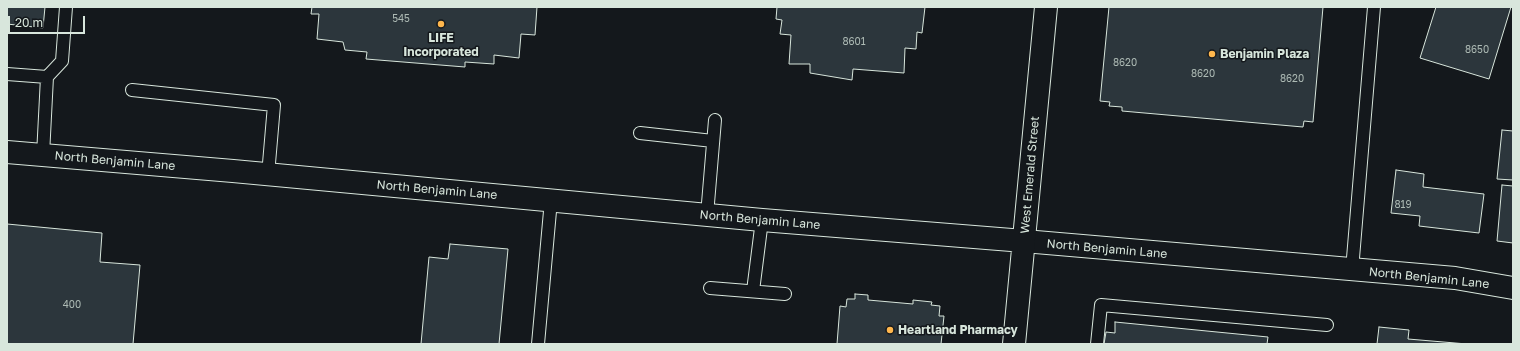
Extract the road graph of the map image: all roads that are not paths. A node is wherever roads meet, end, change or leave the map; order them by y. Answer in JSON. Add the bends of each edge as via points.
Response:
{"nodes":[{"id":1,"x":66,"y":7,"type":"edge"},
{"id":2,"x":1046,"y":7,"type":"edge"},
{"id":3,"x":1374,"y":7,"type":"edge"},
{"id":4,"x":7,"y":74,"type":"edge"},
{"id":5,"x":47,"y":77,"type":"junction"},
{"id":6,"x":132,"y":90,"type":"dead end"},
{"id":7,"x":715,"y":120,"type":"dead end"},
{"id":8,"x":640,"y":133,"type":"dead end"},
{"id":9,"x":713,"y":141,"type":"junction"},
{"id":10,"x":7,"y":152,"type":"edge"},
{"id":11,"x":43,"y":155,"type":"junction"},
{"id":12,"x":268,"y":175,"type":"junction"},
{"id":13,"x":551,"y":200,"type":"junction"},
{"id":14,"x":707,"y":215,"type":"junction"},
{"id":15,"x":762,"y":220,"type":"junction"},
{"id":16,"x":1024,"y":241,"type":"junction"},
{"id":17,"x":1352,"y":270,"type":"junction"},
{"id":18,"x":710,"y":288,"type":"dead end"},
{"id":19,"x":1513,"y":288,"type":"edge"},
{"id":20,"x":753,"y":291,"type":"junction"},
{"id":21,"x":786,"y":294,"type":"dead end"},
{"id":22,"x":1327,"y":326,"type":"dead end"},
{"id":23,"x":538,"y":344,"type":"edge"},
{"id":24,"x":1014,"y":344,"type":"edge"},
{"id":25,"x":1097,"y":344,"type":"edge"}],
"edges":[{"from":1,"to":5,"type":"lane","via":[[62,60]]},
{"from":2,"to":16,"type":"street","name":"West Emerald Street"},
{"from":3,"to":17,"type":"lane"},
{"from":4,"to":5,"type":"lane"},
{"from":5,"to":11,"type":"lane"},
{"from":6,"to":12,"type":"lane","via":[[274,105]]},
{"from":7,"to":9,"type":"lane"},
{"from":8,"to":9,"type":"lane"},
{"from":9,"to":14,"type":"lane"},
{"from":10,"to":11,"type":"street","name":"North Benjamin Lane"},
{"from":11,"to":12,"type":"street","name":"North Benjamin Lane"},
{"from":12,"to":13,"type":"street","name":"North Benjamin Lane"},
{"from":13,"to":14,"type":"street","name":"North Benjamin Lane"},
{"from":13,"to":23,"type":"lane"},
{"from":14,"to":15,"type":"street","name":"North Benjamin Lane"},
{"from":15,"to":16,"type":"street","name":"North Benjamin Lane"},
{"from":15,"to":20,"type":"lane"},
{"from":16,"to":17,"type":"street","name":"North Benjamin Lane"},
{"from":16,"to":24,"type":"street","name":"West Emerald Street"},
{"from":17,"to":19,"type":"street","name":"North Benjamin Lane","via":[[1455,278]]},
{"from":18,"to":20,"type":"lane"},
{"from":20,"to":21,"type":"lane"},
{"from":22,"to":25,"type":"lane","via":[[1101,305]]}]}
